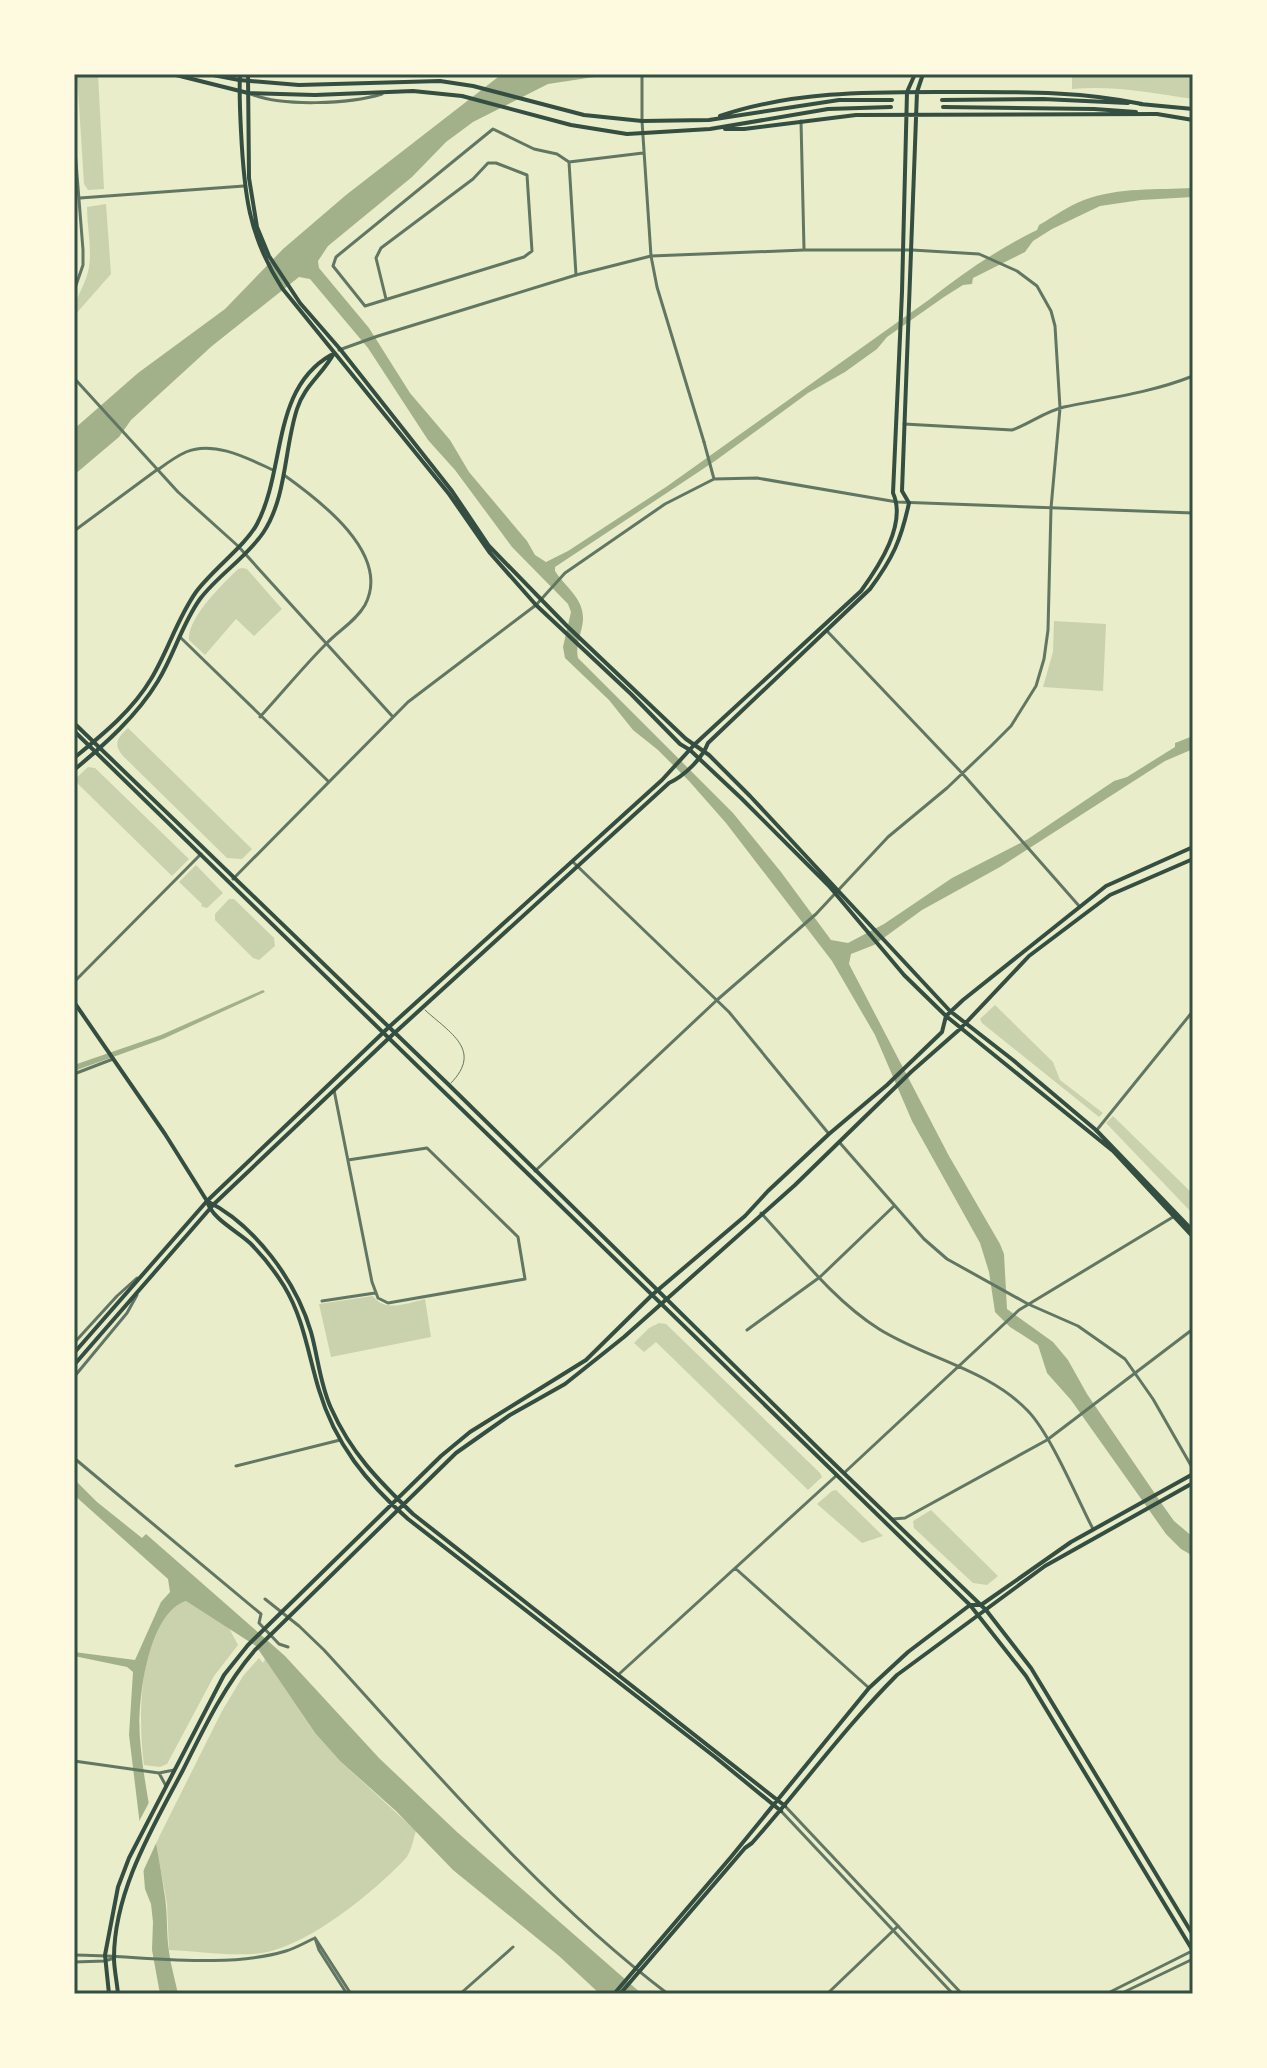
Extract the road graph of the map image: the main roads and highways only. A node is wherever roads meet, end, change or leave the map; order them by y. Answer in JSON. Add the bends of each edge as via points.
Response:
{"nodes":[{"id":1,"x":172,"y":74,"type":"edge"},
{"id":2,"x":208,"y":74,"type":"edge"},
{"id":3,"x":915,"y":74,"type":"edge"},
{"id":4,"x":923,"y":74,"type":"edge"},
{"id":5,"x":240,"y":77,"type":"edge"},
{"id":6,"x":248,"y":77,"type":"edge"},
{"id":7,"x":240,"y":91,"type":"junction"},
{"id":8,"x":907,"y":92,"type":"junction"},
{"id":9,"x":917,"y":92,"type":"junction"},
{"id":10,"x":248,"y":93,"type":"junction"},
{"id":11,"x":892,"y":100,"type":"dead end"},
{"id":12,"x":942,"y":100,"type":"dead end"},
{"id":13,"x":1142,"y":104,"type":"junction"},
{"id":14,"x":891,"y":107,"type":"dead end"},
{"id":15,"x":943,"y":107,"type":"dead end"},
{"id":16,"x":1193,"y":109,"type":"edge"},
{"id":17,"x":906,"y":114,"type":"junction"},
{"id":18,"x":917,"y":114,"type":"junction"},
{"id":19,"x":1156,"y":114,"type":"junction"},
{"id":20,"x":709,"y":120,"type":"junction"},
{"id":21,"x":1193,"y":120,"type":"edge"},
{"id":22,"x":710,"y":129,"type":"junction"},
{"id":23,"x":260,"y":242,"type":"junction"},
{"id":24,"x":298,"y":304,"type":"junction"},
{"id":25,"x":334,"y":353,"type":"junction"},
{"id":26,"x":580,"y":641,"type":"junction"},
{"id":27,"x":74,"y":723,"type":"edge"},
{"id":28,"x":74,"y":731,"type":"edge"},
{"id":29,"x":91,"y":744,"type":"junction"},
{"id":30,"x":695,"y":744,"type":"junction"},
{"id":31,"x":98,"y":750,"type":"junction"},
{"id":32,"x":690,"y":750,"type":"junction"},
{"id":33,"x":704,"y":752,"type":"junction"},
{"id":34,"x":74,"y":758,"type":"edge"},
{"id":35,"x":698,"y":758,"type":"junction"},
{"id":36,"x":74,"y":770,"type":"edge"},
{"id":37,"x":1193,"y":847,"type":"edge"},
{"id":38,"x":1193,"y":859,"type":"edge"},
{"id":39,"x":232,"y":880,"type":"junction"},
{"id":40,"x":837,"y":891,"type":"junction"},
{"id":41,"x":884,"y":946,"type":"junction"},
{"id":42,"x":74,"y":1002,"type":"edge"},
{"id":43,"x":950,"y":1011,"type":"junction"},
{"id":44,"x":946,"y":1016,"type":"junction"},
{"id":45,"x":965,"y":1024,"type":"junction"},
{"id":46,"x":389,"y":1027,"type":"junction"},
{"id":47,"x":960,"y":1029,"type":"junction"},
{"id":48,"x":384,"y":1033,"type":"junction"},
{"id":49,"x":395,"y":1033,"type":"junction"},
{"id":50,"x":389,"y":1038,"type":"junction"},
{"id":51,"x":1095,"y":1132,"type":"junction"},
{"id":52,"x":207,"y":1201,"type":"junction"},
{"id":53,"x":214,"y":1204,"type":"junction"},
{"id":54,"x":210,"y":1209,"type":"junction"},
{"id":55,"x":1193,"y":1234,"type":"edge"},
{"id":56,"x":658,"y":1289,"type":"junction"},
{"id":57,"x":652,"y":1295,"type":"junction"},
{"id":58,"x":666,"y":1298,"type":"junction"},
{"id":59,"x":660,"y":1303,"type":"junction"},
{"id":60,"x":74,"y":1353,"type":"edge"},
{"id":61,"x":74,"y":1365,"type":"edge"},
{"id":62,"x":1193,"y":1472,"type":"edge"},
{"id":63,"x":1193,"y":1483,"type":"edge"},
{"id":64,"x":397,"y":1499,"type":"junction"},
{"id":65,"x":391,"y":1503,"type":"junction"},
{"id":66,"x":404,"y":1505,"type":"junction"},
{"id":67,"x":399,"y":1511,"type":"junction"},
{"id":68,"x":970,"y":1605,"type":"junction"},
{"id":69,"x":981,"y":1605,"type":"junction"},
{"id":70,"x":986,"y":1610,"type":"junction"},
{"id":71,"x":979,"y":1615,"type":"junction"},
{"id":72,"x":778,"y":1799,"type":"junction"},
{"id":73,"x":774,"y":1805,"type":"junction"},
{"id":74,"x":785,"y":1806,"type":"junction"},
{"id":75,"x":781,"y":1811,"type":"junction"},
{"id":76,"x":732,"y":1859,"type":"junction"},
{"id":77,"x":1193,"y":1935,"type":"edge"},
{"id":78,"x":1193,"y":1951,"type":"edge"},
{"id":79,"x":109,"y":1994,"type":"edge"},
{"id":80,"x":118,"y":1994,"type":"edge"},
{"id":81,"x":614,"y":1994,"type":"edge"},
{"id":82,"x":620,"y":1994,"type":"edge"}],
"edges":[{"from":1,"to":7,"type":"main road"},
{"from":2,"to":5,"type":"main road"},
{"from":3,"to":8,"type":"main road"},
{"from":4,"to":9,"type":"main road"},
{"from":5,"to":6,"type":"main road"},
{"from":5,"to":7,"type":"main road"},
{"from":6,"to":10,"type":"main road"},
{"from":6,"to":20,"type":"main road","via":[[299,85],[440,81],[584,115]]},
{"from":7,"to":10,"type":"main road"},
{"from":7,"to":23,"type":"main road","via":[[244,186]]},
{"from":8,"to":9,"type":"main road"},
{"from":8,"to":17,"type":"main road"},
{"from":8,"to":20,"type":"main road","via":[[794,99]]},
{"from":9,"to":13,"type":"main road","via":[[1110,97]]},
{"from":9,"to":18,"type":"main road"},
{"from":10,"to":22,"type":"main road","via":[[435,93],[599,131]]},
{"from":10,"to":23,"type":"main road","via":[[249,178]]},
{"from":11,"to":20,"type":"main road","via":[[839,100]]},
{"from":12,"to":13,"type":"main road"},
{"from":13,"to":16,"type":"main road"},
{"from":14,"to":22,"type":"main road","via":[[828,109]]},
{"from":15,"to":19,"type":"main road"},
{"from":17,"to":18,"type":"main road"},
{"from":17,"to":22,"type":"main road"},
{"from":17,"to":30,"type":"main road","via":[[893,493],[897,502],[886,552],[861,591]]},
{"from":18,"to":19,"type":"main road"},
{"from":18,"to":33,"type":"main road","via":[[902,491],[909,503],[899,544],[870,589]]},
{"from":19,"to":21,"type":"main road"},
{"from":23,"to":24,"type":"main road","via":[[277,281]]},
{"from":24,"to":25,"type":"main road"},
{"from":24,"to":26,"type":"main road","via":[[340,349],[489,546]]},
{"from":25,"to":26,"type":"main road","via":[[490,553],[536,605]]},
{"from":25,"to":29,"type":"main road","via":[[308,372],[295,393],[268,502],[255,528],[196,594],[138,699]]},
{"from":25,"to":31,"type":"main road","via":[[297,408],[284,475],[263,533],[198,601],[149,696]]},
{"from":26,"to":30,"type":"main road"},
{"from":26,"to":32,"type":"main road"},
{"from":27,"to":29,"type":"main road"},
{"from":28,"to":29,"type":"main road"},
{"from":29,"to":31,"type":"main road"},
{"from":29,"to":34,"type":"main road"},
{"from":30,"to":32,"type":"main road"},
{"from":30,"to":33,"type":"main road"},
{"from":31,"to":36,"type":"main road"},
{"from":31,"to":39,"type":"main road"},
{"from":31,"to":39,"type":"main road"},
{"from":32,"to":35,"type":"main road"},
{"from":32,"to":46,"type":"main road"},
{"from":33,"to":35,"type":"main road"},
{"from":33,"to":40,"type":"main road"},
{"from":35,"to":40,"type":"main road"},
{"from":35,"to":49,"type":"main road"},
{"from":37,"to":43,"type":"main road","via":[[1106,886]]},
{"from":38,"to":45,"type":"main road","via":[[1110,895],[1029,956]]},
{"from":39,"to":46,"type":"main road"},
{"from":39,"to":48,"type":"main road"},
{"from":40,"to":41,"type":"main road"},
{"from":41,"to":43,"type":"main road"},
{"from":41,"to":44,"type":"main road","via":[[904,975]]},
{"from":42,"to":52,"type":"main road"},
{"from":43,"to":44,"type":"main road"},
{"from":43,"to":45,"type":"main road"},
{"from":44,"to":47,"type":"main road"},
{"from":44,"to":56,"type":"main road","via":[[942,1032],[887,1085]]},
{"from":45,"to":47,"type":"main road"},
{"from":45,"to":51,"type":"main road"},
{"from":46,"to":48,"type":"main road"},
{"from":46,"to":49,"type":"main road"},
{"from":47,"to":51,"type":"main road"},
{"from":47,"to":58,"type":"main road"},
{"from":48,"to":50,"type":"main road"},
{"from":48,"to":52,"type":"main road"},
{"from":49,"to":50,"type":"main road"},
{"from":49,"to":56,"type":"main road"},
{"from":50,"to":53,"type":"main road"},
{"from":50,"to":57,"type":"main road"},
{"from":51,"to":55,"type":"main road"},
{"from":51,"to":55,"type":"main road"},
{"from":52,"to":53,"type":"main road"},
{"from":52,"to":54,"type":"main road"},
{"from":52,"to":60,"type":"main road"},
{"from":53,"to":54,"type":"main road"},
{"from":53,"to":64,"type":"main road","via":[[262,1245],[289,1279],[301,1302],[335,1417],[365,1466]]},
{"from":54,"to":61,"type":"main road"},
{"from":54,"to":65,"type":"main road","via":[[262,1256],[289,1294],[340,1440],[358,1469]]},
{"from":56,"to":57,"type":"main road"},
{"from":56,"to":58,"type":"main road"},
{"from":57,"to":59,"type":"main road"},
{"from":57,"to":64,"type":"main road","via":[[586,1360],[470,1432]]},
{"from":58,"to":59,"type":"main road"},
{"from":58,"to":69,"type":"main road"},
{"from":59,"to":66,"type":"main road","via":[[565,1384],[465,1447]]},
{"from":59,"to":68,"type":"main road"},
{"from":62,"to":69,"type":"main road","via":[[1049,1556]]},
{"from":63,"to":70,"type":"main road","via":[[1062,1555]]},
{"from":64,"to":65,"type":"main road"},
{"from":64,"to":66,"type":"main road"},
{"from":65,"to":67,"type":"main road"},
{"from":65,"to":79,"type":"main road","via":[[233,1662],[204,1709],[118,1887],[105,1955]]},
{"from":66,"to":67,"type":"main road"},
{"from":66,"to":72,"type":"main road"},
{"from":67,"to":73,"type":"main road"},
{"from":67,"to":80,"type":"main road","via":[[271,1633],[220,1698],[131,1876],[114,1958]]},
{"from":68,"to":69,"type":"main road"},
{"from":68,"to":71,"type":"main road"},
{"from":68,"to":72,"type":"main road","via":[[869,1688]]},
{"from":69,"to":70,"type":"main road"},
{"from":70,"to":71,"type":"main road"},
{"from":70,"to":77,"type":"main road","via":[[1031,1668]]},
{"from":71,"to":74,"type":"main road","via":[[897,1675]]},
{"from":71,"to":78,"type":"main road","via":[[1026,1676]]},
{"from":72,"to":73,"type":"main road"},
{"from":72,"to":74,"type":"main road"},
{"from":73,"to":75,"type":"main road"},
{"from":73,"to":76,"type":"main road"},
{"from":74,"to":75,"type":"main road"},
{"from":75,"to":76,"type":"main road"},
{"from":76,"to":81,"type":"main road"},
{"from":76,"to":82,"type":"main road"}]}
